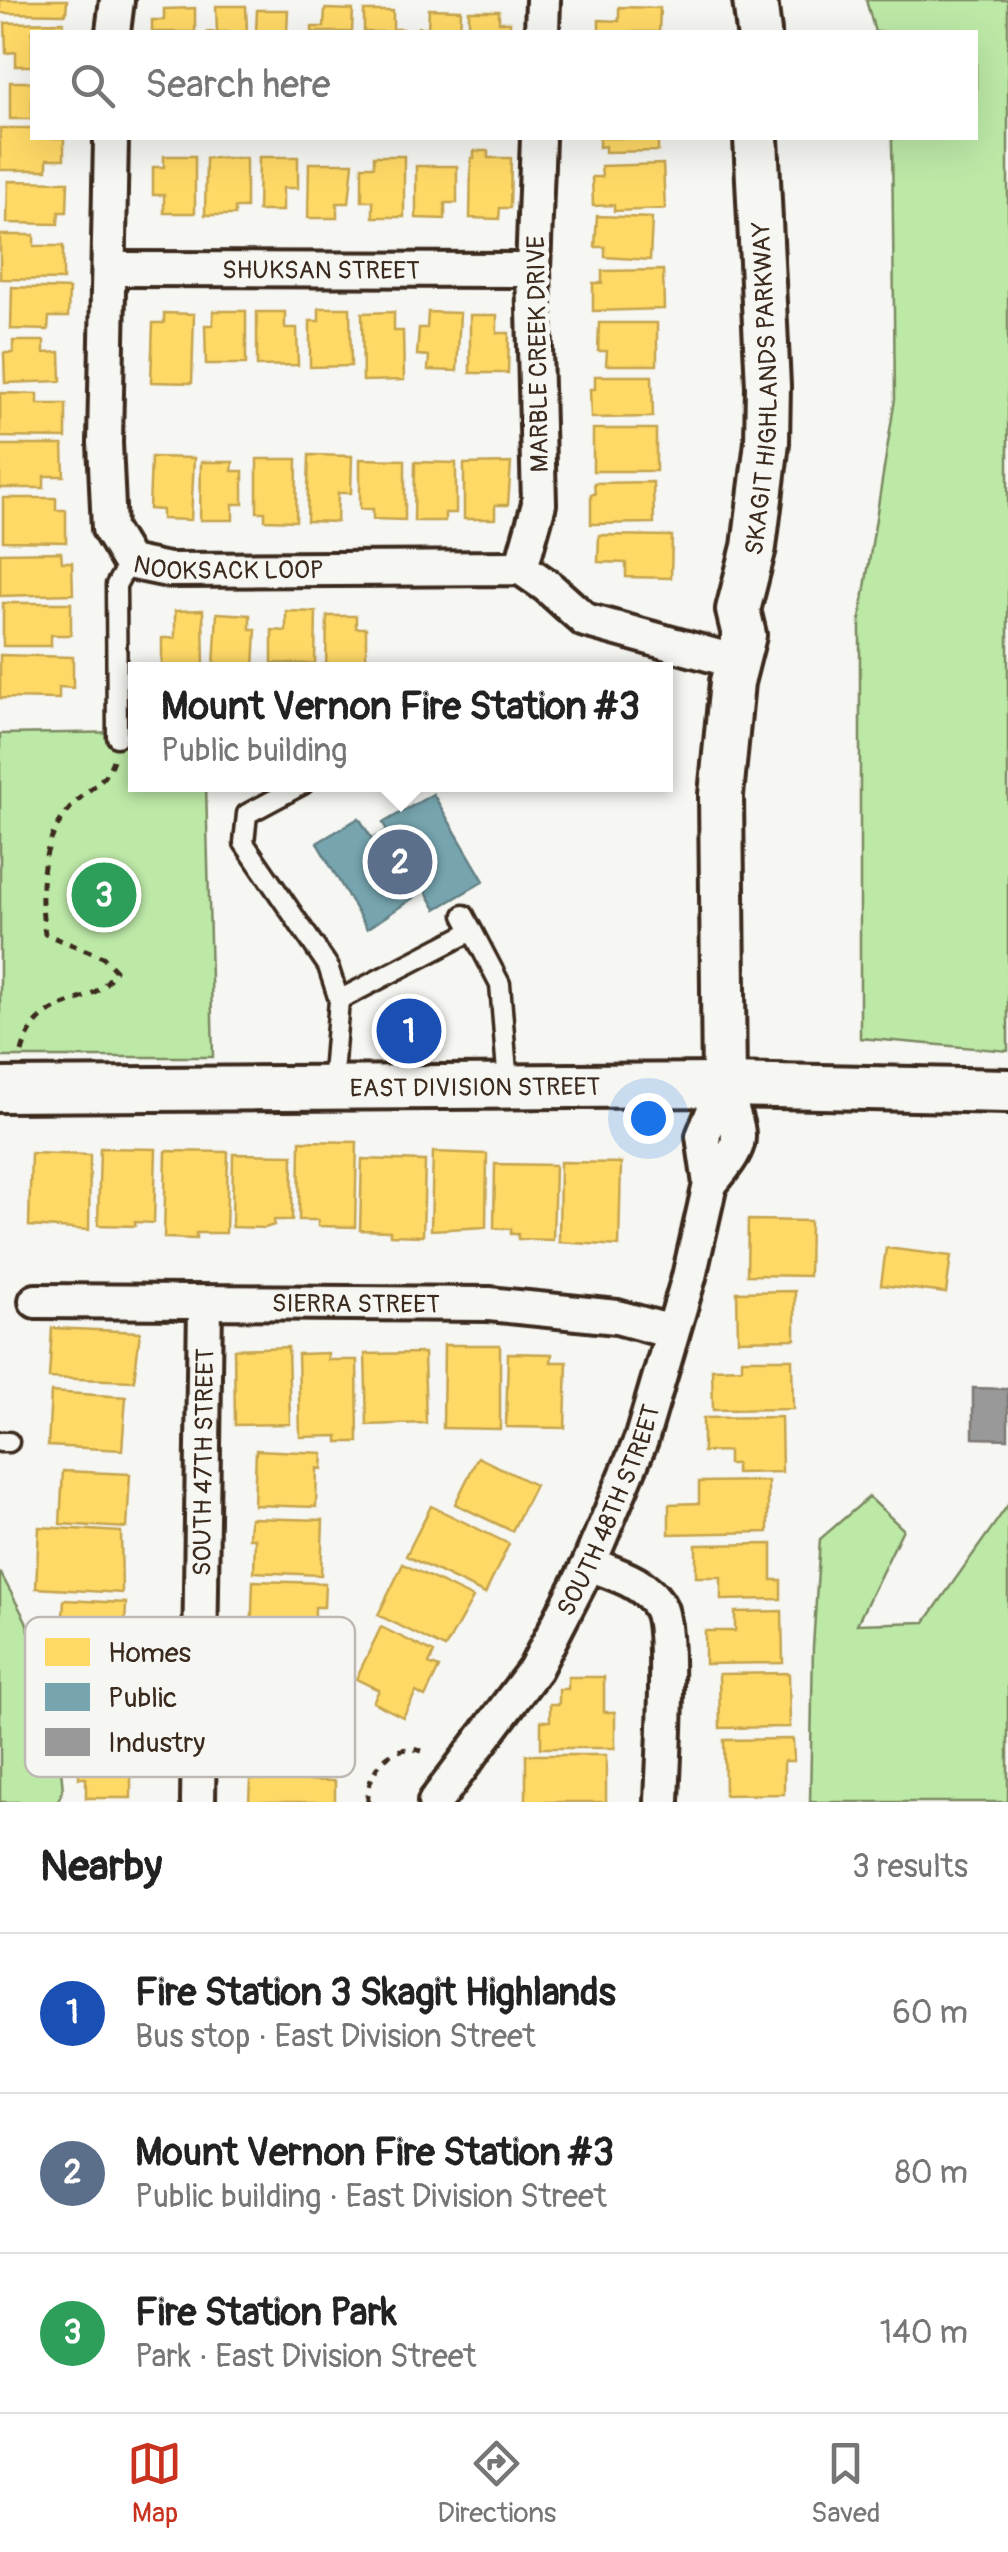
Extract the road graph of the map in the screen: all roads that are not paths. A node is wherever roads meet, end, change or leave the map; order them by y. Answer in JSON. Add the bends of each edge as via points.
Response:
{"nodes":[{"id":1,"x":116,"y":0,"type":"edge"},
{"id":2,"x":543,"y":0,"type":"edge"},
{"id":3,"x":755,"y":0,"type":"edge"},
{"id":4,"x":113,"y":30,"type":"edge"},
{"id":5,"x":542,"y":30,"type":"edge"},
{"id":6,"x":759,"y":30,"type":"edge"},
{"id":7,"x":111,"y":140,"type":"edge"},
{"id":8,"x":538,"y":140,"type":"edge"},
{"id":9,"x":756,"y":140,"type":"edge"},
{"id":10,"x":786,"y":140,"type":"edge"},
{"id":11,"x":109,"y":268,"type":"junction"},
{"id":12,"x":533,"y":270,"type":"junction"},
{"id":13,"x":129,"y":562,"type":"junction"},
{"id":14,"x":521,"y":568,"type":"junction"},
{"id":15,"x":741,"y":648,"type":"junction"},
{"id":16,"x":117,"y":737,"type":"road end"},
{"id":17,"x":288,"y":792,"type":"edge"},
{"id":18,"x":339,"y":1000,"type":"junction"},
{"id":19,"x":724,"y":1085,"type":"junction"},
{"id":20,"x":508,"y":1086,"type":"junction"},
{"id":21,"x":332,"y":1087,"type":"junction"},
{"id":22,"x":0,"y":1090,"type":"edge"},
{"id":23,"x":1008,"y":1091,"type":"edge"},
{"id":24,"x":36,"y":1301,"type":"dead end"},
{"id":25,"x":205,"y":1304,"type":"junction"},
{"id":26,"x":672,"y":1332,"type":"junction"},
{"id":27,"x":589,"y":1564,"type":"junction"},
{"id":28,"x":201,"y":1617,"type":"edge"},
{"id":29,"x":198,"y":1777,"type":"edge"},
{"id":30,"x":443,"y":1799,"type":"edge"},
{"id":31,"x":198,"y":1802,"type":"edge"},
{"id":32,"x":662,"y":1802,"type":"edge"}],
"edges":[{"from":1,"to":4,"type":"street"},
{"from":2,"to":5,"type":"street"},
{"from":3,"to":6,"type":"street"},
{"from":7,"to":11,"type":"street","name":"NOOKSACK LOOP"},
{"from":8,"to":12,"type":"street","name":"MARBLE CREEK DRIVE"},
{"from":9,"to":15,"type":"street","name":"SKAGIT HIGHLANDS PARKWAY","via":[[767,442],[754,547],[738,610]]},
{"from":10,"to":15,"type":"street","name":"SKAGIT HIGHLANDS PARKWAY","via":[[790,512],[766,621]]},
{"from":11,"to":12,"type":"street","name":"SHUKSAN STREET"},
{"from":11,"to":13,"type":"street","name":"NOOKSACK LOOP","via":[[109,529]]},
{"from":12,"to":14,"type":"street","name":"MARBLE CREEK DRIVE","via":[[539,504]]},
{"from":13,"to":14,"type":"street","name":"NOOKSACK LOOP","via":[[168,570]]},
{"from":13,"to":16,"type":"lane","via":[[116,585]]},
{"from":14,"to":15,"type":"street","via":[[585,620]]},
{"from":15,"to":19,"type":"street","name":"SKAGIT HIGHLANDS PARKWAY","via":[[721,795]]},
{"from":17,"to":18,"type":"lane","via":[[247,814],[244,843],[328,966]]},
{"from":18,"to":20,"type":"lane","via":[[468,923],[500,984]]},
{"from":18,"to":21,"type":"lane"},
{"from":19,"to":20,"type":"street","name":"EAST DIVISION STREET"},
{"from":19,"to":23,"type":"street","name":"EAST DIVISION STREET"},
{"from":19,"to":26,"type":"street","name":"SOUTH 48TH STREET","via":[[703,1136],[710,1184]]},
{"from":20,"to":21,"type":"street","name":"EAST DIVISION STREET"},
{"from":21,"to":22,"type":"street","name":"EAST DIVISION STREET"},
{"from":24,"to":25,"type":"street","name":"SIERRA STREET"},
{"from":25,"to":26,"type":"street","name":"SIERRA STREET","via":[[489,1304],[617,1317]]},
{"from":25,"to":28,"type":"street","name":"SOUTH 47TH STREET"},
{"from":26,"to":27,"type":"street","name":"SOUTH 48TH STREET","via":[[640,1440]]},
{"from":27,"to":30,"type":"street","name":"SOUTH 48TH STREET","via":[[535,1669]]},
{"from":27,"to":32,"type":"street","via":[[647,1591],[662,1610]]},
{"from":29,"to":31,"type":"street","name":"SOUTH 47TH STREET"}]}
